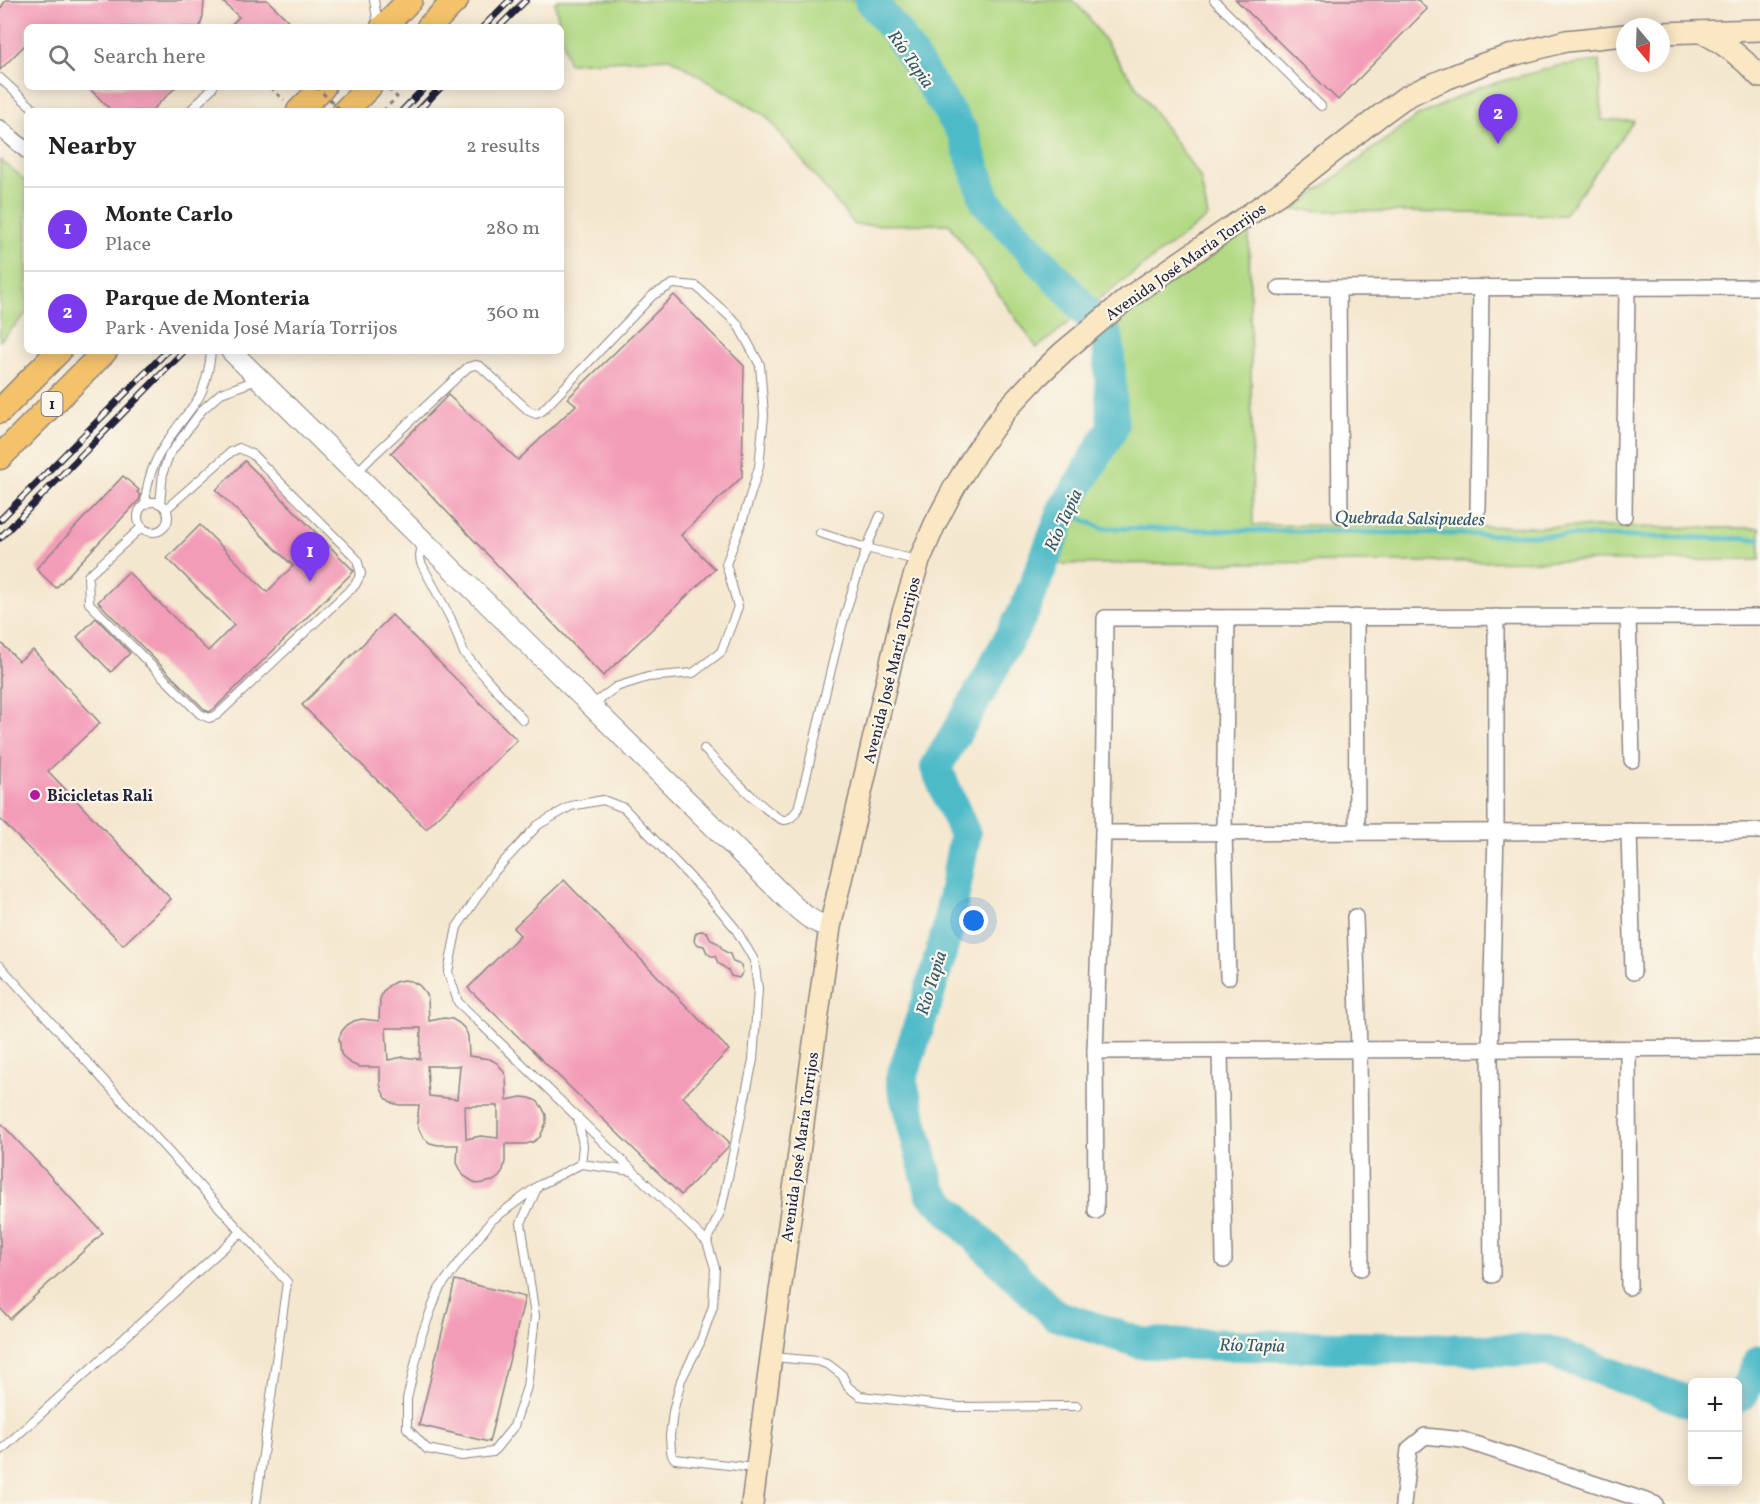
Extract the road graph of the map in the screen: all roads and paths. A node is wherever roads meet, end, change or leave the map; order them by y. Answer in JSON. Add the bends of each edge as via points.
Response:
{"nodes":[{"id":1,"x":374,"y":0,"type":"edge"},
{"id":2,"x":410,"y":0,"type":"edge"},
{"id":3,"x":456,"y":0,"type":"edge"},
{"id":4,"x":1214,"y":0,"type":"edge"},
{"id":5,"x":378,"y":24,"type":"edge"},
{"id":6,"x":386,"y":24,"type":"edge"},
{"id":7,"x":432,"y":24,"type":"edge"},
{"id":8,"x":1760,"y":30,"type":"edge"},
{"id":9,"x":1702,"y":32,"type":"junction"},
{"id":10,"x":1670,"y":33,"type":"edge"},
{"id":11,"x":1616,"y":36,"type":"edge"},
{"id":12,"x":1760,"y":77,"type":"edge"},
{"id":13,"x":0,"y":78,"type":"edge"},
{"id":14,"x":210,"y":90,"type":"edge"},
{"id":15,"x":319,"y":90,"type":"edge"},
{"id":16,"x":320,"y":90,"type":"edge"},
{"id":17,"x":366,"y":90,"type":"edge"},
{"id":18,"x":389,"y":90,"type":"edge"},
{"id":19,"x":1321,"y":106,"type":"dead end"},
{"id":20,"x":33,"y":108,"type":"edge"},
{"id":21,"x":193,"y":108,"type":"edge"},
{"id":22,"x":302,"y":108,"type":"edge"},
{"id":23,"x":340,"y":108,"type":"edge"},
{"id":24,"x":346,"y":108,"type":"edge"},
{"id":25,"x":386,"y":108,"type":"edge"},
{"id":26,"x":0,"y":128,"type":"edge"},
{"id":27,"x":24,"y":148,"type":"edge"},
{"id":28,"x":1760,"y":287,"type":"edge"},
{"id":29,"x":1279,"y":288,"type":"dead end"},
{"id":30,"x":1338,"y":288,"type":"junction"},
{"id":31,"x":1481,"y":288,"type":"junction"},
{"id":32,"x":1627,"y":288,"type":"junction"},
{"id":33,"x":56,"y":354,"type":"edge"},
{"id":34,"x":102,"y":354,"type":"edge"},
{"id":35,"x":211,"y":354,"type":"edge"},
{"id":36,"x":234,"y":354,"type":"edge"},
{"id":37,"x":259,"y":379,"type":"junction"},
{"id":38,"x":0,"y":411,"type":"edge"},
{"id":39,"x":0,"y":456,"type":"edge"},
{"id":40,"x":356,"y":474,"type":"junction"},
{"id":41,"x":145,"y":505,"type":"junction"},
{"id":42,"x":163,"y":506,"type":"junction"},
{"id":43,"x":1478,"y":509,"type":"dead end"},
{"id":44,"x":1340,"y":515,"type":"dead end"},
{"id":45,"x":880,"y":516,"type":"dead end"},
{"id":46,"x":1624,"y":516,"type":"dead end"},
{"id":47,"x":142,"y":527,"type":"junction"},
{"id":48,"x":820,"y":533,"type":"dead end"},
{"id":49,"x":426,"y":543,"type":"junction"},
{"id":50,"x":866,"y":548,"type":"junction"},
{"id":51,"x":919,"y":561,"type":"junction"},
{"id":52,"x":1760,"y":616,"type":"edge"},
{"id":53,"x":1496,"y":617,"type":"junction"},
{"id":54,"x":1628,"y":617,"type":"junction"},
{"id":55,"x":1227,"y":618,"type":"junction"},
{"id":56,"x":1356,"y":618,"type":"junction"},
{"id":57,"x":590,"y":705,"type":"junction"},
{"id":58,"x":523,"y":720,"type":"dead end"},
{"id":59,"x":704,"y":749,"type":"dead end"},
{"id":60,"x":1632,"y":760,"type":"dead end"},
{"id":61,"x":1629,"y":831,"type":"junction"},
{"id":62,"x":1760,"y":831,"type":"edge"},
{"id":63,"x":1224,"y":832,"type":"junction"},
{"id":64,"x":1357,"y":832,"type":"junction"},
{"id":65,"x":1496,"y":832,"type":"junction"},
{"id":66,"x":1103,"y":833,"type":"junction"},
{"id":67,"x":1355,"y":917,"type":"dead end"},
{"id":68,"x":830,"y":927,"type":"junction"},
{"id":69,"x":0,"y":966,"type":"edge"},
{"id":70,"x":1633,"y":972,"type":"dead end"},
{"id":71,"x":1228,"y":977,"type":"dead end"},
{"id":72,"x":1760,"y":1048,"type":"edge"},
{"id":73,"x":1628,"y":1049,"type":"junction"},
{"id":74,"x":1359,"y":1050,"type":"junction"},
{"id":75,"x":1490,"y":1050,"type":"junction"},
{"id":76,"x":1095,"y":1051,"type":"junction"},
{"id":77,"x":1220,"y":1051,"type":"junction"},
{"id":78,"x":578,"y":1118,"type":"junction"},
{"id":79,"x":581,"y":1164,"type":"junction"},
{"id":80,"x":633,"y":1171,"type":"junction"},
{"id":81,"x":538,"y":1186,"type":"junction"},
{"id":82,"x":1096,"y":1211,"type":"dead end"},
{"id":83,"x":241,"y":1232,"type":"junction"},
{"id":84,"x":707,"y":1242,"type":"junction"},
{"id":85,"x":1224,"y":1260,"type":"dead end"},
{"id":86,"x":1360,"y":1268,"type":"dead end"},
{"id":87,"x":1492,"y":1275,"type":"dead end"},
{"id":88,"x":1629,"y":1287,"type":"dead end"},
{"id":89,"x":771,"y":1357,"type":"junction"},
{"id":90,"x":1077,"y":1407,"type":"dead end"},
{"id":91,"x":0,"y":1450,"type":"edge"},
{"id":92,"x":756,"y":1468,"type":"junction"},
{"id":93,"x":256,"y":1504,"type":"edge"},
{"id":94,"x":752,"y":1504,"type":"edge"},
{"id":95,"x":1403,"y":1504,"type":"edge"},
{"id":96,"x":1655,"y":1504,"type":"edge"}],
"edges":[{"from":1,"to":5,"type":"lane"},
{"from":2,"to":6,"type":"main road"},
{"from":3,"to":7,"type":"main road"},
{"from":4,"to":19,"type":"lane"},
{"from":8,"to":9,"type":"main road"},
{"from":9,"to":10,"type":"main road"},
{"from":9,"to":12,"type":"main road","via":[[1735,52]]},
{"from":11,"to":51,"type":"main road","name":"Avenida José María Torrijos","via":[[1566,41],[1516,54],[1420,90],[1378,117],[1286,189],[1128,297],[1063,352],[1007,409],[976,452]]},
{"from":13,"to":20,"type":"lane"},
{"from":14,"to":21,"type":"lane"},
{"from":15,"to":23,"type":"path","bridge":true},
{"from":16,"to":22,"type":"main road"},
{"from":17,"to":24,"type":"main road"},
{"from":18,"to":25,"type":"path","via":[[397,97]]},
{"from":26,"to":27,"type":"street"},
{"from":28,"to":32,"type":"street"},
{"from":29,"to":30,"type":"street"},
{"from":30,"to":31,"type":"street"},
{"from":30,"to":44,"type":"street"},
{"from":31,"to":32,"type":"street"},
{"from":31,"to":43,"type":"street"},
{"from":32,"to":46,"type":"street"},
{"from":33,"to":38,"type":"main road","number":"1"},
{"from":34,"to":39,"type":"main road","number":"1"},
{"from":35,"to":41,"type":"lane","via":[[201,394],[154,462]]},
{"from":36,"to":37,"type":"street"},
{"from":37,"to":40,"type":"street"},
{"from":37,"to":42,"type":"lane","via":[[221,393],[202,410],[169,455],[163,472]]},
{"from":40,"to":49,"type":"street"},
{"from":40,"to":57,"type":"lane","via":[[468,366],[480,366],[529,411],[542,411],[653,295],[673,284],[696,286],[737,323],[760,365],[764,415],[759,467],[726,564],[738,607],[721,652],[693,673],[648,677],[616,687]]},
{"from":41,"to":42,"type":"lane","via":[[152,502]]},
{"from":41,"to":47,"type":"lane","via":[[139,513]]},
{"from":42,"to":47,"type":"lane","via":[[168,518],[164,527],[156,531]]},
{"from":42,"to":47,"type":"lane","via":[[239,448],[252,454],[357,559],[361,574],[355,585],[217,715],[208,718],[89,603],[88,576]]},
{"from":45,"to":50,"type":"lane"},
{"from":48,"to":50,"type":"lane"},
{"from":49,"to":57,"type":"street"},
{"from":49,"to":58,"type":"lane","via":[[419,555],[421,563],[452,619],[464,653]]},
{"from":50,"to":51,"type":"lane"},
{"from":50,"to":59,"type":"lane","via":[[834,652],[798,809],[791,819],[776,817]]},
{"from":51,"to":68,"type":"main road","name":"Avenida José María Torrijos","via":[[902,615]]},
{"from":52,"to":54,"type":"street"},
{"from":53,"to":54,"type":"street"},
{"from":53,"to":56,"type":"street"},
{"from":53,"to":65,"type":"street"},
{"from":54,"to":60,"type":"street"},
{"from":55,"to":56,"type":"street"},
{"from":55,"to":63,"type":"street"},
{"from":55,"to":66,"type":"street","via":[[1105,618]]},
{"from":56,"to":64,"type":"street"},
{"from":57,"to":68,"type":"street","via":[[790,902],[806,916]]},
{"from":61,"to":62,"type":"street"},
{"from":61,"to":65,"type":"street"},
{"from":61,"to":70,"type":"street"},
{"from":63,"to":64,"type":"street"},
{"from":63,"to":66,"type":"street"},
{"from":63,"to":71,"type":"street"},
{"from":64,"to":65,"type":"street"},
{"from":65,"to":75,"type":"street"},
{"from":66,"to":76,"type":"street"},
{"from":67,"to":74,"type":"street"},
{"from":68,"to":89,"type":"main road","name":"Avenida José María Torrijos"},
{"from":69,"to":83,"type":"lane"},
{"from":72,"to":73,"type":"street"},
{"from":73,"to":75,"type":"street"},
{"from":73,"to":88,"type":"street"},
{"from":74,"to":75,"type":"street"},
{"from":74,"to":77,"type":"street"},
{"from":74,"to":86,"type":"street"},
{"from":75,"to":87,"type":"street"},
{"from":76,"to":77,"type":"street"},
{"from":76,"to":82,"type":"street"},
{"from":77,"to":85,"type":"street"},
{"from":78,"to":79,"type":"lane","via":[[583,1146]]},
{"from":78,"to":80,"type":"lane"},
{"from":78,"to":84,"type":"lane","via":[[458,1002],[448,972],[457,927],[494,872],[538,825],[571,806],[603,800],[624,808],[710,898],[735,928],[754,960],[758,989],[753,1060],[721,1210]]},
{"from":79,"to":80,"type":"lane"},
{"from":79,"to":81,"type":"lane"},
{"from":80,"to":84,"type":"lane"},
{"from":81,"to":81,"type":"lane","via":[[521,1223],[535,1316],[526,1388],[514,1426],[494,1452],[462,1456],[427,1449],[407,1428],[407,1399],[422,1334],[439,1288],[492,1220]]},
{"from":83,"to":91,"type":"lane"},
{"from":83,"to":93,"type":"lane","via":[[287,1282]]},
{"from":84,"to":92,"type":"lane","via":[[715,1268],[713,1306],[681,1380],[670,1436],[672,1455],[675,1459]]},
{"from":89,"to":90,"type":"lane","via":[[829,1365],[860,1396],[959,1407]]},
{"from":89,"to":92,"type":"main road","name":"Avenida José María Torrijos"},
{"from":92,"to":94,"type":"main road","name":"Avenida José María Torrijos"},
{"from":95,"to":96,"type":"street","via":[[1409,1449],[1425,1436],[1463,1440]]}]}
